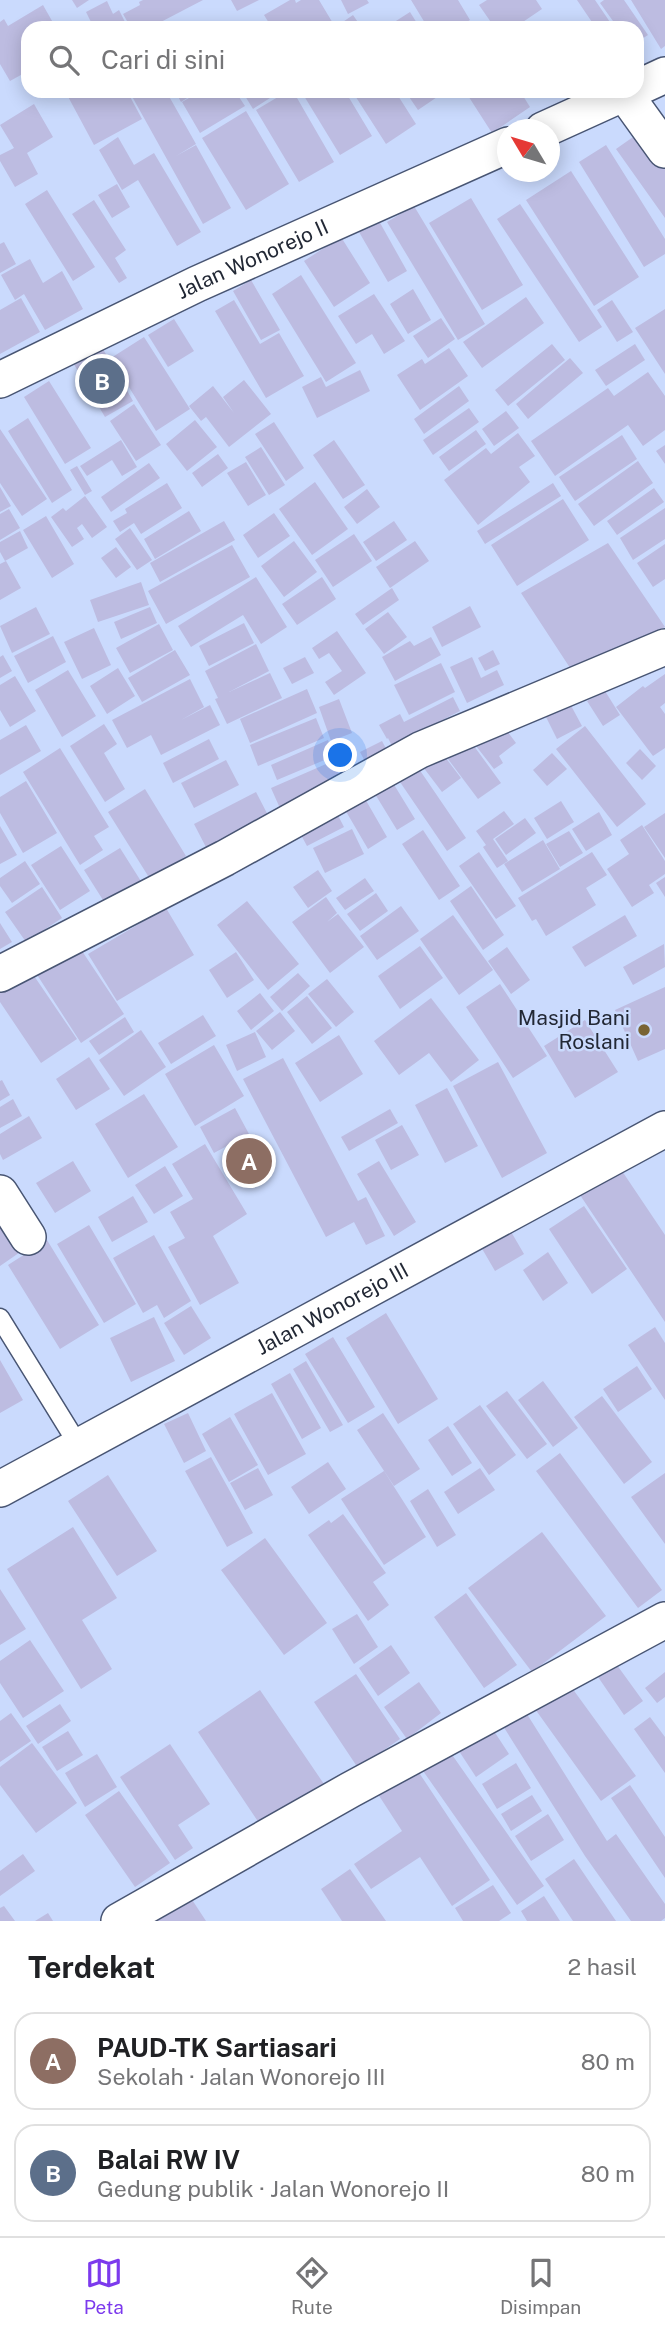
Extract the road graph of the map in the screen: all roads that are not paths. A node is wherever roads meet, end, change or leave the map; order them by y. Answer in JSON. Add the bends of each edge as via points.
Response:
{"nodes":[{"id":1,"x":665,"y":75,"type":"edge"},
{"id":2,"x":644,"y":85,"type":"edge"},
{"id":3,"x":614,"y":98,"type":"edge"},
{"id":4,"x":634,"y":98,"type":"edge"},
{"id":5,"x":560,"y":122,"type":"edge"},
{"id":6,"x":497,"y":150,"type":"edge"},
{"id":7,"x":665,"y":150,"type":"edge"},
{"id":8,"x":0,"y":380,"type":"edge"},
{"id":9,"x":665,"y":646,"type":"edge"},
{"id":10,"x":0,"y":974,"type":"edge"},
{"id":11,"x":665,"y":1129,"type":"edge"},
{"id":12,"x":0,"y":1193,"type":"edge"},
{"id":13,"x":29,"y":1237,"type":"dead end"},
{"id":14,"x":0,"y":1318,"type":"edge"},
{"id":15,"x":79,"y":1446,"type":"junction"},
{"id":16,"x":0,"y":1489,"type":"edge"},
{"id":17,"x":665,"y":1620,"type":"edge"},
{"id":18,"x":119,"y":1921,"type":"edge"}],
"edges":[{"from":1,"to":2,"type":"street"},
{"from":3,"to":5,"type":"street"},
{"from":4,"to":7,"type":"street"},
{"from":6,"to":8,"type":"street","name":"Jalan Wonorejo II","via":[[197,284]]},
{"from":9,"to":10,"type":"street","via":[[421,750]]},
{"from":11,"to":15,"type":"street","name":"Jalan Wonorejo III"},
{"from":12,"to":13,"type":"street"},
{"from":14,"to":15,"type":"lane"},
{"from":15,"to":16,"type":"street","name":"Jalan Wonorejo III"},
{"from":17,"to":18,"type":"street"}]}
